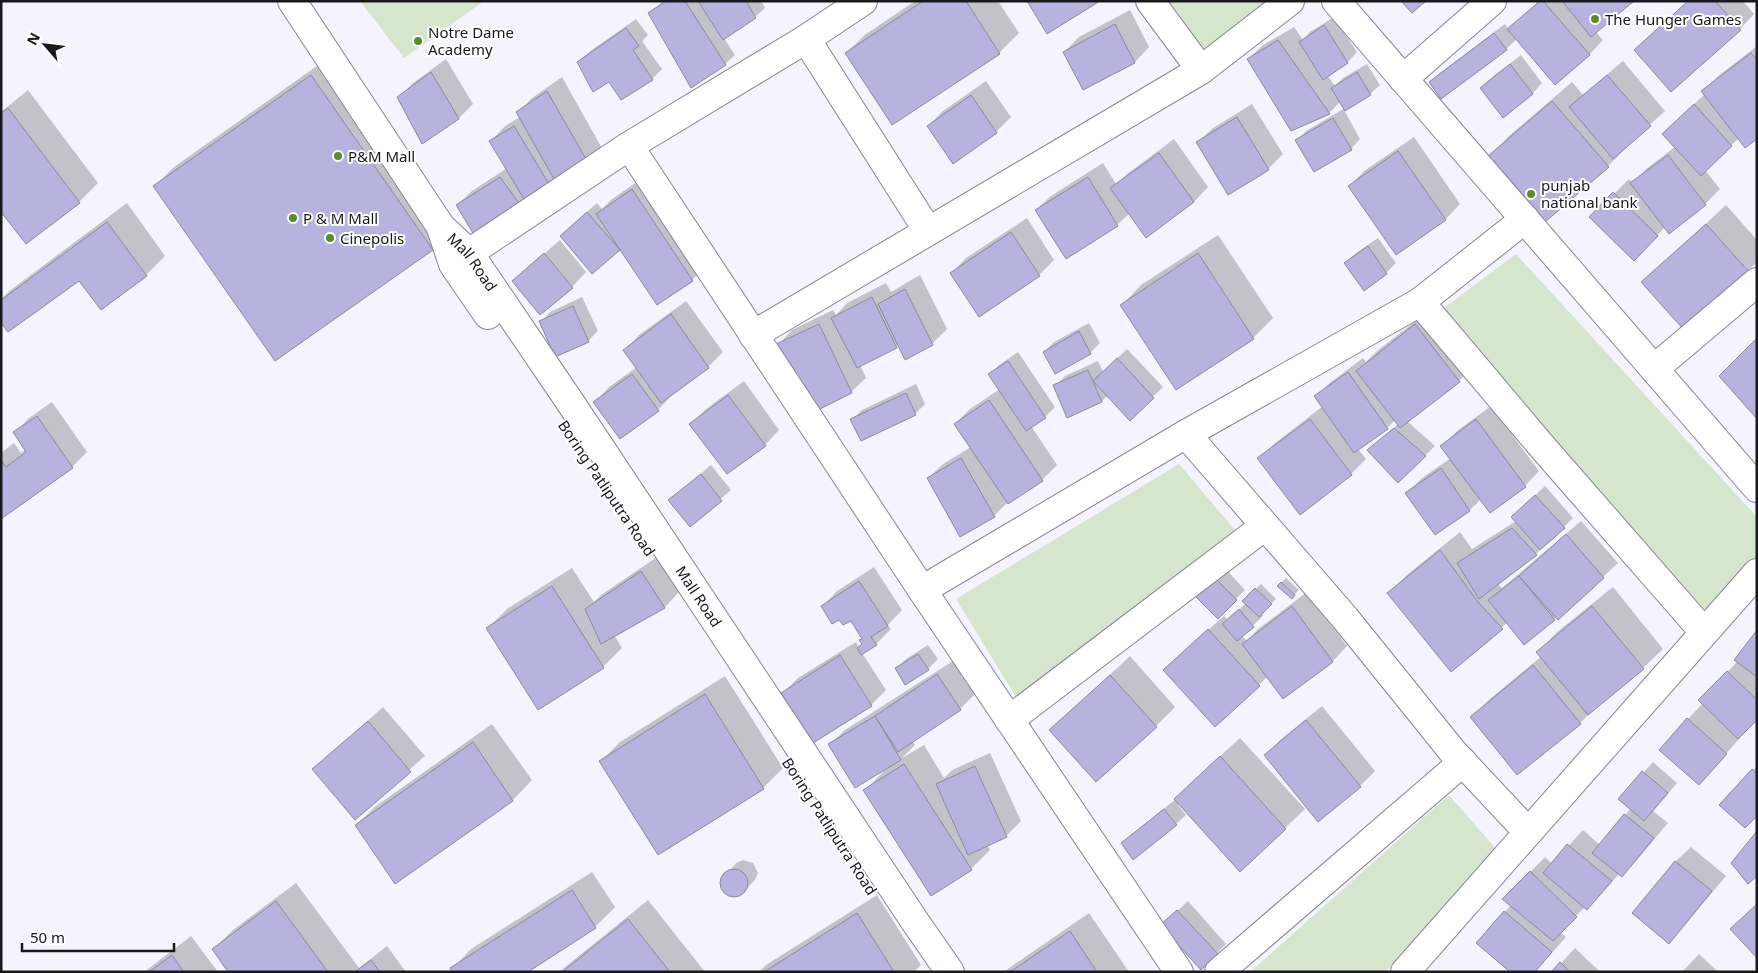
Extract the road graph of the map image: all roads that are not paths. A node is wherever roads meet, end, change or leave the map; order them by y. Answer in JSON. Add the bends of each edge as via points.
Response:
{"nodes":[{"id":1,"x":292,"y":1,"type":"edge"},
{"id":2,"x":863,"y":1,"type":"edge"},
{"id":3,"x":1150,"y":1,"type":"edge"},
{"id":4,"x":1290,"y":1,"type":"edge"},
{"id":5,"x":1336,"y":1,"type":"edge"},
{"id":6,"x":1492,"y":1,"type":"edge"},
{"id":7,"x":806,"y":39,"type":"junction"},
{"id":8,"x":1201,"y":70,"type":"junction"},
{"id":9,"x":1402,"y":79,"type":"junction"},
{"id":10,"x":629,"y":146,"type":"junction"},
{"id":11,"x":1524,"y":219,"type":"junction"},
{"id":12,"x":928,"y":231,"type":"junction"},
{"id":13,"x":461,"y":258,"type":"junction"},
{"id":14,"x":1757,"y":282,"type":"edge"},
{"id":15,"x":1420,"y":302,"type":"junction"},
{"id":16,"x":753,"y":335,"type":"junction"},
{"id":17,"x":1654,"y":368,"type":"junction"},
{"id":18,"x":1186,"y":434,"type":"junction"},
{"id":19,"x":1757,"y":488,"type":"edge"},
{"id":20,"x":1265,"y":526,"type":"junction"},
{"id":21,"x":1757,"y":573,"type":"edge"},
{"id":22,"x":922,"y":590,"type":"junction"},
{"id":23,"x":1704,"y":632,"type":"junction"},
{"id":24,"x":1009,"y":720,"type":"junction"},
{"id":25,"x":1463,"y":762,"type":"junction"},
{"id":26,"x":1528,"y":832,"type":"junction"},
{"id":27,"x":908,"y":928,"type":"junction"},
{"id":28,"x":927,"y":972,"type":"edge"},
{"id":29,"x":950,"y":972,"type":"edge"},
{"id":30,"x":1180,"y":972,"type":"edge"},
{"id":31,"x":1219,"y":972,"type":"edge"},
{"id":32,"x":1405,"y":972,"type":"edge"}],
"edges":[{"from":1,"to":13,"type":"street","name":"Mall Road"},
{"from":2,"to":7,"type":"street"},
{"from":3,"to":8,"type":"street"},
{"from":4,"to":8,"type":"street"},
{"from":5,"to":9,"type":"street"},
{"from":6,"to":9,"type":"street"},
{"from":7,"to":10,"type":"street"},
{"from":7,"to":12,"type":"street"},
{"from":8,"to":12,"type":"street"},
{"from":9,"to":11,"type":"street"},
{"from":10,"to":13,"type":"street"},
{"from":10,"to":16,"type":"street"},
{"from":11,"to":15,"type":"street"},
{"from":11,"to":17,"type":"street"},
{"from":12,"to":16,"type":"street"},
{"from":13,"to":27,"type":"street","name":"Mall Road"},
{"from":14,"to":17,"type":"street"},
{"from":15,"to":18,"type":"street"},
{"from":15,"to":23,"type":"street"},
{"from":16,"to":22,"type":"street"},
{"from":17,"to":19,"type":"street"},
{"from":18,"to":20,"type":"street"},
{"from":18,"to":22,"type":"street"},
{"from":20,"to":24,"type":"street"},
{"from":20,"to":25,"type":"street"},
{"from":21,"to":23,"type":"street"},
{"from":22,"to":24,"type":"street"},
{"from":23,"to":26,"type":"street"},
{"from":24,"to":30,"type":"street"},
{"from":25,"to":26,"type":"street"},
{"from":25,"to":31,"type":"street"},
{"from":26,"to":32,"type":"street"},
{"from":27,"to":28,"type":"street"},
{"from":27,"to":29,"type":"street","name":"Mall Road"}]}
